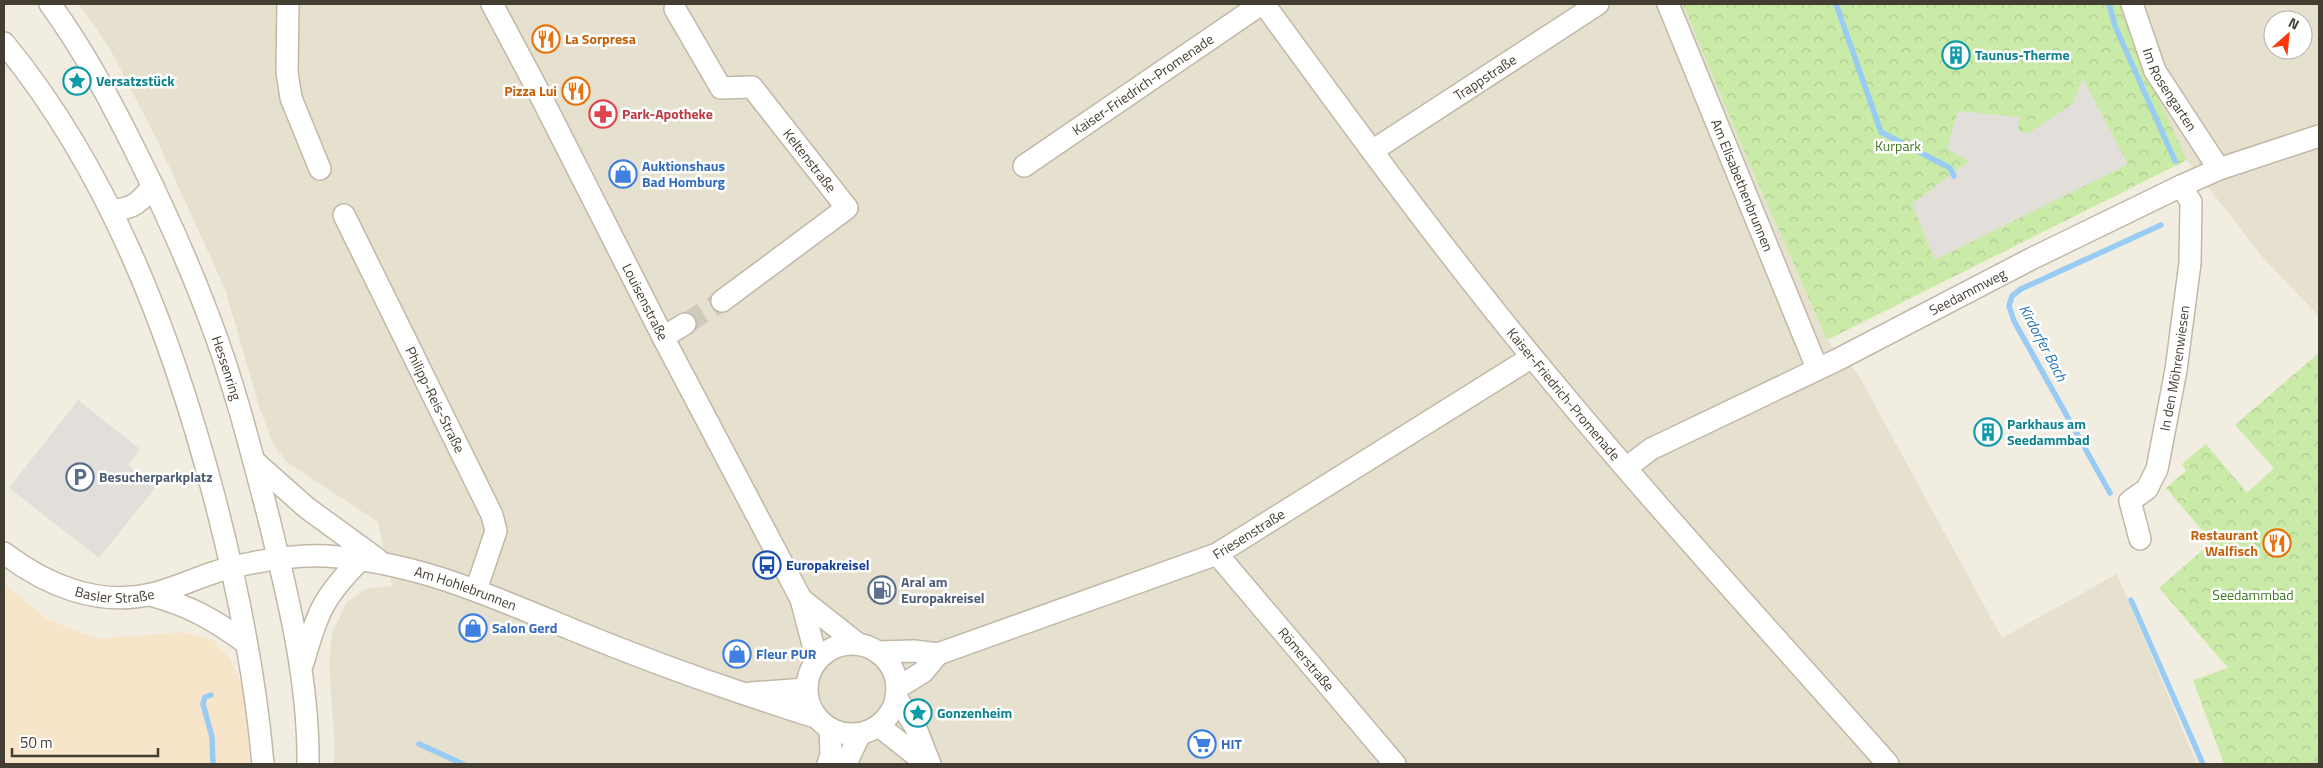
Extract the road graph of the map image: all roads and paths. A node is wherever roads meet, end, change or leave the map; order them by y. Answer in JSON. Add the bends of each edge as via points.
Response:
{"nodes":[{"id":1,"x":50,"y":4,"type":"edge"},
{"id":2,"x":288,"y":4,"type":"edge"},
{"id":3,"x":492,"y":4,"type":"edge"},
{"id":4,"x":1263,"y":4,"type":"edge"},
{"id":5,"x":1598,"y":4,"type":"edge"},
{"id":6,"x":1668,"y":4,"type":"edge"},
{"id":7,"x":2132,"y":4,"type":"edge"},
{"id":8,"x":675,"y":9,"type":"dead end"},
{"id":9,"x":4,"y":43,"type":"edge"},
{"id":10,"x":2319,"y":136,"type":"edge"},
{"id":11,"x":1372,"y":151,"type":"junction"},
{"id":12,"x":1024,"y":166,"type":"dead end"},
{"id":13,"x":320,"y":169,"type":"dead end"},
{"id":14,"x":2219,"y":169,"type":"junction"},
{"id":15,"x":153,"y":186,"type":"junction"},
{"id":16,"x":2181,"y":186,"type":"junction"},
{"id":17,"x":111,"y":211,"type":"junction"},
{"id":18,"x":344,"y":215,"type":"dead end"},
{"id":19,"x":722,"y":301,"type":"tunnel mouth"},
{"id":20,"x":685,"y":324,"type":"tunnel mouth"},
{"id":21,"x":662,"y":337,"type":"junction"},
{"id":22,"x":1532,"y":357,"type":"junction"},
{"id":23,"x":1817,"y":368,"type":"junction"},
{"id":24,"x":254,"y":461,"type":"junction"},
{"id":25,"x":1626,"y":468,"type":"junction"},
{"id":26,"x":2140,"y":539,"type":"dead end"},
{"id":27,"x":4,"y":553,"type":"edge"},
{"id":28,"x":1217,"y":554,"type":"junction"},
{"id":29,"x":279,"y":559,"type":"junction"},
{"id":30,"x":361,"y":559,"type":"junction"},
{"id":31,"x":383,"y":563,"type":"junction"},
{"id":32,"x":232,"y":567,"type":"junction"},
{"id":33,"x":476,"y":590,"type":"junction"},
{"id":34,"x":150,"y":594,"type":"junction"},
{"id":35,"x":801,"y":599,"type":"junction"},
{"id":36,"x":246,"y":642,"type":"junction"},
{"id":37,"x":858,"y":644,"type":"junction"},
{"id":38,"x":878,"y":652,"type":"junction"},
{"id":39,"x":938,"y":654,"type":"junction"},
{"id":40,"x":817,"y":660,"type":"junction"},
{"id":41,"x":302,"y":671,"type":"junction"},
{"id":42,"x":806,"y":689,"type":"junction"},
{"id":43,"x":897,"y":693,"type":"junction"},
{"id":44,"x":745,"y":694,"type":"junction"},
{"id":45,"x":823,"y":723,"type":"junction"},
{"id":46,"x":870,"y":730,"type":"junction"},
{"id":47,"x":263,"y":764,"type":"edge"},
{"id":48,"x":308,"y":764,"type":"edge"},
{"id":49,"x":828,"y":764,"type":"edge"},
{"id":50,"x":843,"y":764,"type":"edge"},
{"id":51,"x":929,"y":764,"type":"edge"},
{"id":52,"x":1395,"y":764,"type":"edge"},
{"id":53,"x":1888,"y":764,"type":"edge"}],
"edges":[{"from":1,"to":15,"type":"street","name":"Hessenring","via":[[69,29],[98,79]]},
{"from":2,"to":13,"type":"street","via":[[287,72],[291,98]]},
{"from":3,"to":21,"type":"street","name":"Louisenstraße"},
{"from":4,"to":11,"type":"street","name":"Kaiser-Friedrich-Promenade"},
{"from":4,"to":12,"type":"street","name":"Kaiser-Friedrich-Promenade"},
{"from":5,"to":11,"type":"street","name":"Trappstraße"},
{"from":6,"to":23,"type":"street","name":"Am Elisabethenbrunnen"},
{"from":7,"to":14,"type":"street","name":"Im Rosengarten","via":[[2155,71]]},
{"from":8,"to":19,"type":"street","name":"Keltenstraße","via":[[721,88],[752,87],[847,208]]},
{"from":9,"to":17,"type":"street","via":[[50,104]]},
{"from":10,"to":14,"type":"street","name":"Seedammweg"},
{"from":11,"to":22,"type":"street","name":"Kaiser-Friedrich-Promenade"},
{"from":14,"to":16,"type":"street","name":"Seedammweg"},
{"from":15,"to":17,"type":"street","via":[[140,202],[129,209]]},
{"from":15,"to":24,"type":"street","name":"Hessenring","via":[[211,322]]},
{"from":16,"to":23,"type":"street","name":"Seedammweg"},
{"from":16,"to":26,"type":"street","name":"In den Möhrenwiesen","via":[[2190,202],[2187,295],[2157,469],[2147,489],[2130,501]]},
{"from":17,"to":32,"type":"street","via":[[181,379]]},
{"from":18,"to":33,"type":"street","name":"Philipp-Reis-Straße","via":[[492,515],[496,531]]},
{"from":20,"to":21,"type":"street"},
{"from":21,"to":35,"type":"street","name":"Louisenstraße"},
{"from":22,"to":25,"type":"street","name":"Kaiser-Friedrich-Promenade"},
{"from":22,"to":28,"type":"street","name":"Friesenstraße"},
{"from":23,"to":25,"type":"street","name":"Seedammweg","via":[[1651,449]]},
{"from":24,"to":29,"type":"street","name":"Hessenring"},
{"from":24,"to":31,"type":"street","via":[[307,508]]},
{"from":25,"to":53,"type":"street","name":"Kaiser-Friedrich-Promenade"},
{"from":27,"to":34,"type":"street","name":"Basler Straße","via":[[37,577],[80,592],[111,598]]},
{"from":28,"to":39,"type":"street","name":"Friesenstraße"},
{"from":28,"to":52,"type":"street","name":"Römerstraße"},
{"from":29,"to":30,"type":"street","name":"Am Hohlebrunnen","via":[[315,555]]},
{"from":29,"to":32,"type":"street","name":"Am Hohlebrunnen"},
{"from":29,"to":41,"type":"street","name":"Hessenring"},
{"from":30,"to":31,"type":"street","name":"Am Hohlebrunnen"},
{"from":30,"to":41,"type":"street","via":[[326,599],[315,621]]},
{"from":31,"to":33,"type":"street","name":"Am Hohlebrunnen","via":[[439,576]]},
{"from":32,"to":34,"type":"street","name":"Basler Straße"},
{"from":32,"to":36,"type":"street"},
{"from":33,"to":44,"type":"street","name":"Am Hohlebrunnen","via":[[653,662]]},
{"from":34,"to":36,"type":"street","via":[[179,602],[211,618]]},
{"from":35,"to":37,"type":"street","name":"Louisenstraße"},
{"from":35,"to":40,"type":"street","name":"Louisenstraße"},
{"from":36,"to":47,"type":"street","via":[[258,710]]},
{"from":37,"to":38,"type":"street"},
{"from":37,"to":40,"type":"street","via":[[843,644]]},
{"from":38,"to":39,"type":"street","name":"Friesenstraße"},
{"from":38,"to":43,"type":"street","via":[[894,674]]},
{"from":39,"to":43,"type":"street","name":"Friesenstraße","via":[[923,672]]},
{"from":40,"to":42,"type":"street","via":[[811,668]]},
{"from":41,"to":48,"type":"street","name":"Hessenring","via":[[306,694]]},
{"from":42,"to":44,"type":"street","name":"Am Hohlebrunnen"},
{"from":42,"to":45,"type":"street","via":[[808,704]]},
{"from":43,"to":46,"type":"street","via":[[890,713]]},
{"from":43,"to":51,"type":"street","via":[[915,726]]},
{"from":44,"to":45,"type":"street","name":"Am Hohlebrunnen"},
{"from":45,"to":46,"type":"street","via":[[845,734]]},
{"from":45,"to":49,"type":"street","via":[[832,754]]},
{"from":46,"to":50,"type":"street"},
{"from":46,"to":51,"type":"street"}]}
